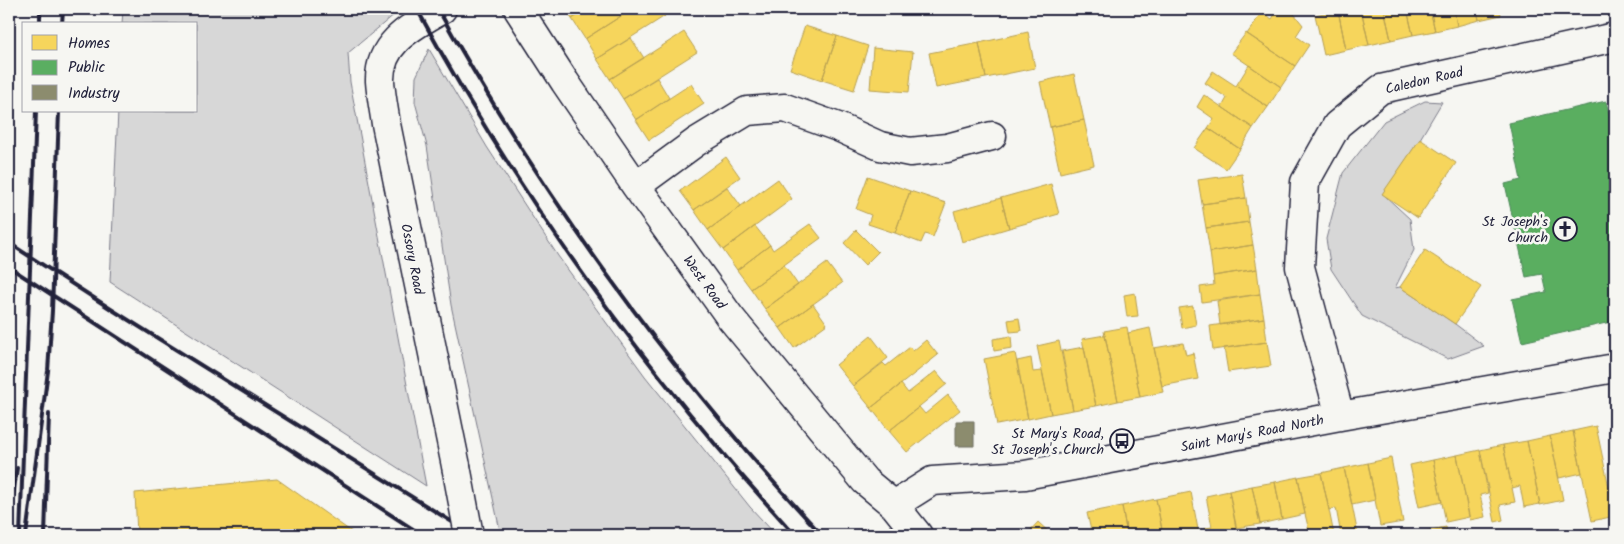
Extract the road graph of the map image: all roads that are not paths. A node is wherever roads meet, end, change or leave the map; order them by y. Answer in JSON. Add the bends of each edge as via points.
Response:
{"nodes":[{"id":1,"x":442,"y":9,"type":"edge"},
{"id":2,"x":518,"y":9,"type":"edge"},
{"id":3,"x":1615,"y":37,"type":"edge"},
{"id":4,"x":992,"y":136,"type":"dead end"},
{"id":5,"x":636,"y":186,"type":"junction"},
{"id":6,"x":1615,"y":368,"type":"edge"},
{"id":7,"x":1340,"y":416,"type":"junction"},
{"id":8,"x":894,"y":505,"type":"junction"},
{"id":9,"x":469,"y":535,"type":"edge"},
{"id":10,"x":918,"y":535,"type":"edge"}],
"edges":[{"from":1,"to":9,"type":"street","name":"Ossory Road","bridge":true,"via":[[406,31],[390,46],[382,61],[380,81]]},
{"from":2,"to":5,"type":"street","name":"West Road"},
{"from":3,"to":7,"type":"street","name":"Caledon Road","via":[[1381,89],[1337,125],[1305,182],[1300,267]]},
{"from":4,"to":5,"type":"street","via":[[947,148],[910,152],[880,146],[785,108],[747,111],[696,142]]},
{"from":5,"to":8,"type":"street","name":"West Road","via":[[730,317],[865,481]]},
{"from":6,"to":7,"type":"street","name":"Saint Mary's Road North"},
{"from":7,"to":8,"type":"street","name":"Saint Mary's Road North","via":[[1025,475],[932,481]]},
{"from":8,"to":10,"type":"street","name":"West Road"}]}
